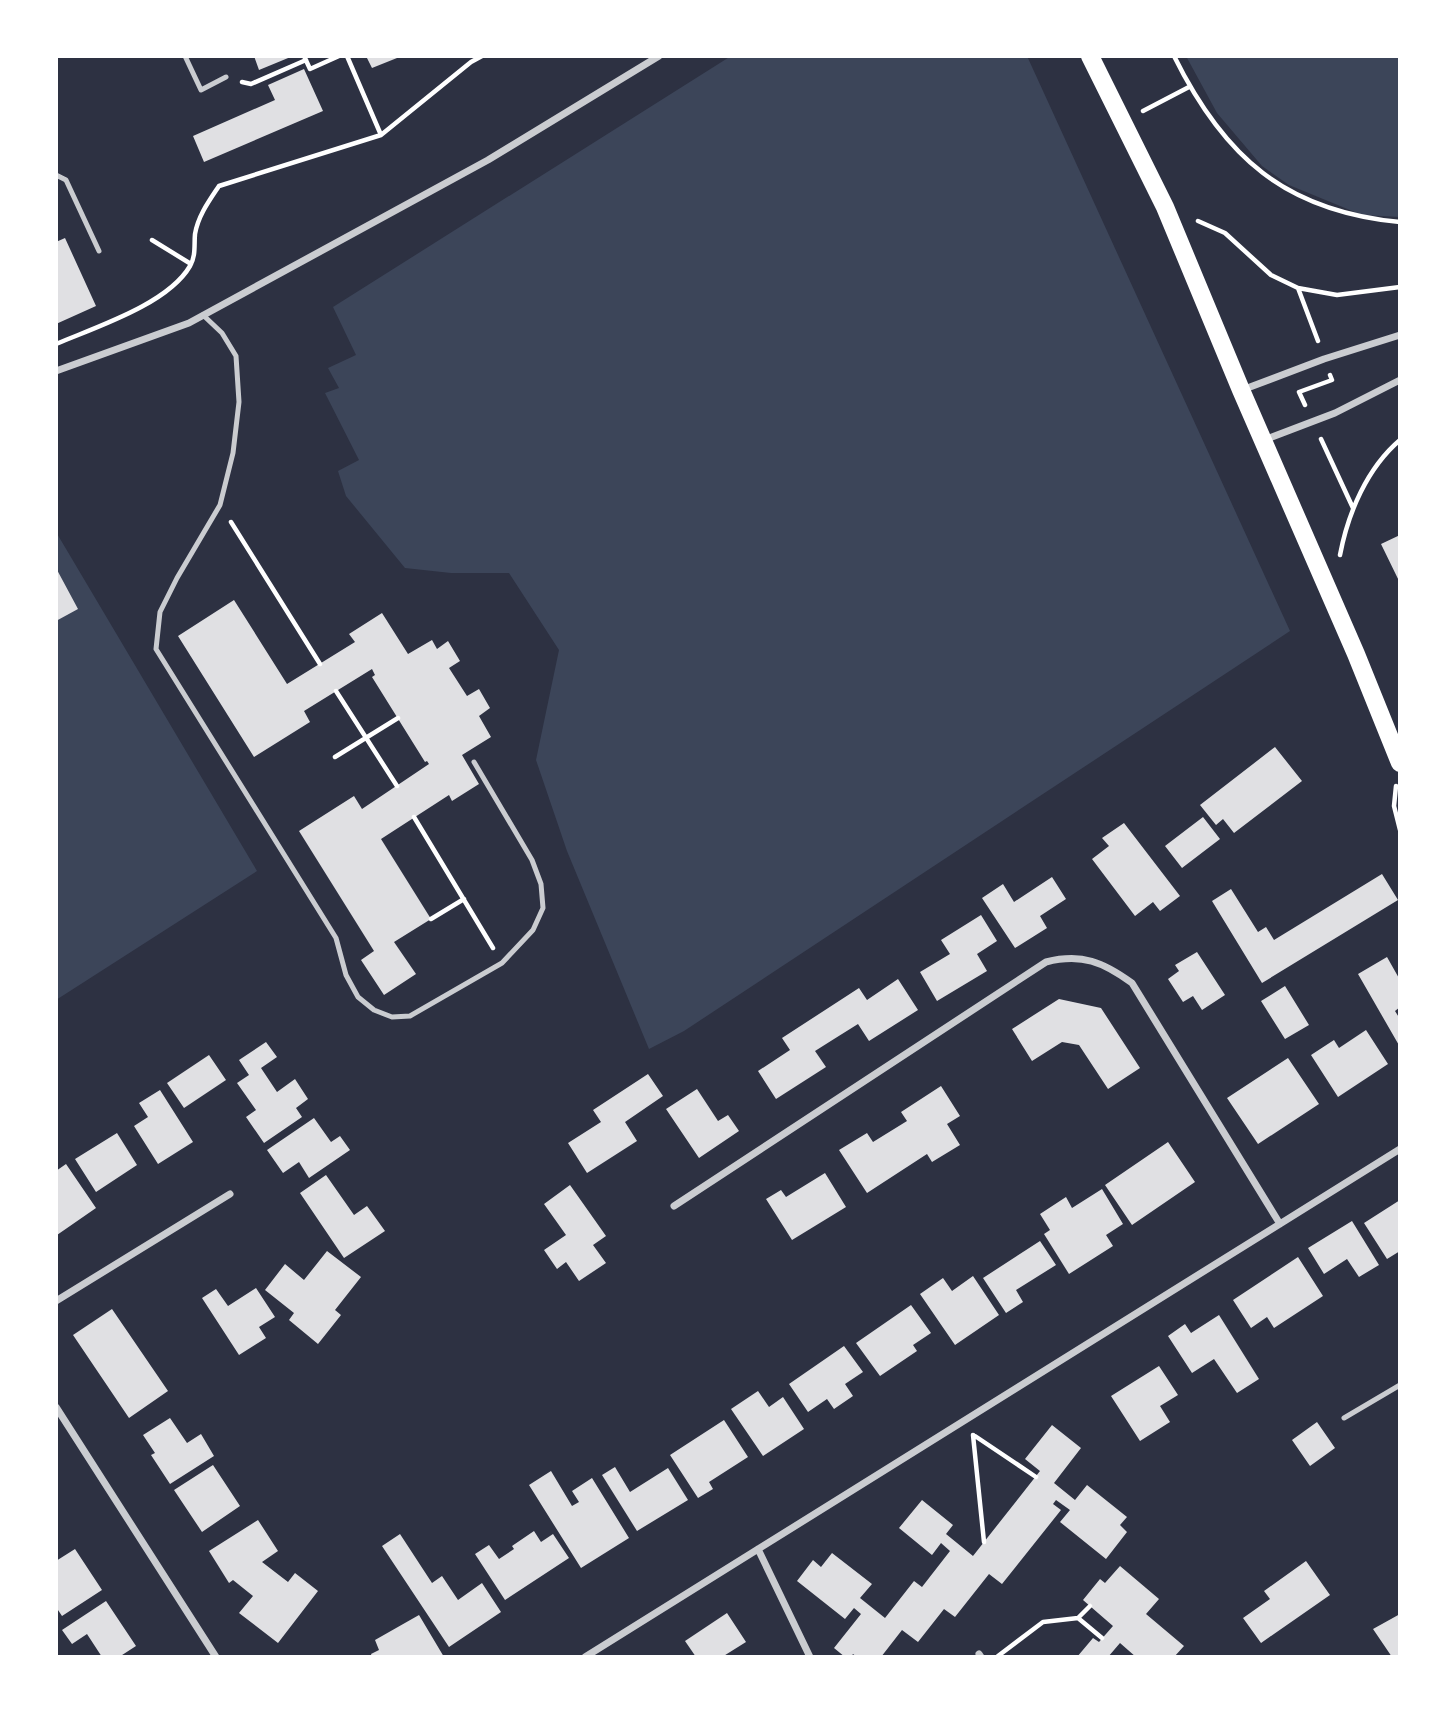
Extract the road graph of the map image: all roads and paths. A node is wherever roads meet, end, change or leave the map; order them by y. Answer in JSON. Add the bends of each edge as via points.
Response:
{"nodes":[{"id":1,"x":185,"y":56,"type":"edge"},
{"id":2,"x":340,"y":56,"type":"edge"},
{"id":3,"x":347,"y":56,"type":"edge"},
{"id":4,"x":482,"y":56,"type":"edge"},
{"id":5,"x":659,"y":56,"type":"edge"},
{"id":6,"x":1090,"y":56,"type":"edge"},
{"id":7,"x":1174,"y":56,"type":"edge"},
{"id":8,"x":305,"y":58,"type":"edge"},
{"id":9,"x":226,"y":77,"type":"joint"},
{"id":10,"x":1189,"y":87,"type":"junction"},
{"id":11,"x":1122,"y":122,"type":"junction"},
{"id":12,"x":381,"y":135,"type":"junction"},
{"id":13,"x":56,"y":175,"type":"edge"},
{"id":14,"x":1165,"y":206,"type":"junction"},
{"id":15,"x":1400,"y":222,"type":"edge"},
{"id":16,"x":152,"y":240,"type":"dead end"},
{"id":17,"x":99,"y":251,"type":"dead end"},
{"id":18,"x":191,"y":264,"type":"junction"},
{"id":19,"x":1400,"y":287,"type":"edge"},
{"id":20,"x":1298,"y":288,"type":"junction"},
{"id":21,"x":204,"y":315,"type":"junction"},
{"id":22,"x":1400,"y":335,"type":"edge"},
{"id":23,"x":1318,"y":340,"type":"dead end"},
{"id":24,"x":56,"y":344,"type":"edge"},
{"id":25,"x":56,"y":371,"type":"edge"},
{"id":26,"x":1400,"y":380,"type":"edge"},
{"id":27,"x":1241,"y":390,"type":"junction"},
{"id":28,"x":1264,"y":440,"type":"junction"},
{"id":29,"x":1400,"y":440,"type":"edge"},
{"id":30,"x":1329,"y":455,"type":"dead end"},
{"id":31,"x":220,"y":505,"type":"junction"},
{"id":32,"x":1353,"y":508,"type":"junction"},
{"id":33,"x":1339,"y":555,"type":"dead end"},
{"id":34,"x":320,"y":663,"type":"dead end"},
{"id":35,"x":336,"y":691,"type":"dead end"},
{"id":36,"x":398,"y":718,"type":"dead end"},
{"id":37,"x":366,"y":737,"type":"junction"},
{"id":38,"x":335,"y":757,"type":"dead end"},
{"id":39,"x":1399,"y":760,"type":"edge"},
{"id":40,"x":474,"y":762,"type":"dead end"},
{"id":41,"x":397,"y":786,"type":"dead end"},
{"id":42,"x":414,"y":817,"type":"dead end"},
{"id":43,"x":1400,"y":830,"type":"edge"},
{"id":44,"x":464,"y":899,"type":"junction"},
{"id":45,"x":431,"y":919,"type":"dead end"},
{"id":46,"x":502,"y":963,"type":"junction"},
{"id":47,"x":1400,"y":1149,"type":"edge"},
{"id":48,"x":230,"y":1194,"type":"dead end"},
{"id":49,"x":674,"y":1206,"type":"dead end"},
{"id":50,"x":1280,"y":1224,"type":"junction"},
{"id":51,"x":56,"y":1301,"type":"edge"},
{"id":52,"x":1400,"y":1385,"type":"edge"},
{"id":53,"x":56,"y":1407,"type":"edge"},
{"id":54,"x":1344,"y":1418,"type":"dead end"},
{"id":55,"x":1036,"y":1477,"type":"dead end"},
{"id":56,"x":984,"y":1542,"type":"dead end"},
{"id":57,"x":758,"y":1549,"type":"junction"},
{"id":58,"x":1090,"y":1606,"type":"dead end"},
{"id":59,"x":1078,"y":1618,"type":"junction"},
{"id":60,"x":1102,"y":1639,"type":"dead end"},
{"id":61,"x":216,"y":1657,"type":"edge"},
{"id":62,"x":585,"y":1657,"type":"edge"},
{"id":63,"x":810,"y":1657,"type":"edge"},
{"id":64,"x":998,"y":1657,"type":"edge"}],
"edges":[{"from":1,"to":9,"type":"lane","via":[[201,90]]},
{"from":2,"to":8,"type":"path","via":[[310,69]]},
{"from":3,"to":12,"type":"path"},
{"from":4,"to":12,"type":"path"},
{"from":5,"to":21,"type":"street","via":[[488,160]]},
{"from":6,"to":11,"type":"main road"},
{"from":7,"to":10,"type":"path"},
{"from":8,"to":9,"type":"path","via":[[251,84]]},
{"from":10,"to":11,"type":"path"},
{"from":10,"to":15,"type":"path","via":[[1216,127],[1255,169],[1324,207]]},
{"from":11,"to":14,"type":"main road"},
{"from":12,"to":18,"type":"path","via":[[219,186],[195,234]]},
{"from":13,"to":17,"type":"lane","via":[[66,180]]},
{"from":14,"to":20,"type":"path","via":[[1225,233],[1271,275]]},
{"from":14,"to":27,"type":"main road"},
{"from":16,"to":18,"type":"path"},
{"from":18,"to":24,"type":"path","via":[[176,285],[152,301]]},
{"from":19,"to":20,"type":"path","via":[[1337,295]]},
{"from":20,"to":23,"type":"path"},
{"from":21,"to":25,"type":"street"},
{"from":21,"to":31,"type":"lane","via":[[236,356],[239,402]]},
{"from":22,"to":27,"type":"street"},
{"from":26,"to":28,"type":"street","via":[[1335,413]]},
{"from":27,"to":28,"type":"main road"},
{"from":28,"to":39,"type":"main road"},
{"from":29,"to":32,"type":"path","via":[[1373,472]]},
{"from":30,"to":32,"type":"path"},
{"from":31,"to":34,"type":"path"},
{"from":31,"to":46,"type":"lane","via":[[160,612],[156,649],[335,938],[358,997],[392,1017],[410,1016]]},
{"from":32,"to":33,"type":"path"},
{"from":35,"to":37,"type":"path"},
{"from":36,"to":37,"type":"path"},
{"from":37,"to":38,"type":"path"},
{"from":37,"to":41,"type":"path"},
{"from":39,"to":43,"type":"path","via":[[1394,806]]},
{"from":40,"to":46,"type":"lane","via":[[532,860],[541,884],[543,908],[533,930]]},
{"from":42,"to":44,"type":"path"},
{"from":44,"to":45,"type":"path"},
{"from":44,"to":46,"type":"path"},
{"from":47,"to":50,"type":"street"},
{"from":48,"to":51,"type":"street"},
{"from":49,"to":50,"type":"street","via":[[1046,962],[1066,957],[1112,969],[1132,983]]},
{"from":50,"to":57,"type":"street"},
{"from":52,"to":54,"type":"lane"},
{"from":53,"to":61,"type":"street"},
{"from":55,"to":56,"type":"path","via":[[973,1435]]},
{"from":57,"to":62,"type":"street"},
{"from":57,"to":63,"type":"street"},
{"from":58,"to":59,"type":"path"},
{"from":59,"to":60,"type":"path"},
{"from":59,"to":64,"type":"path","via":[[1043,1622]]}]}
